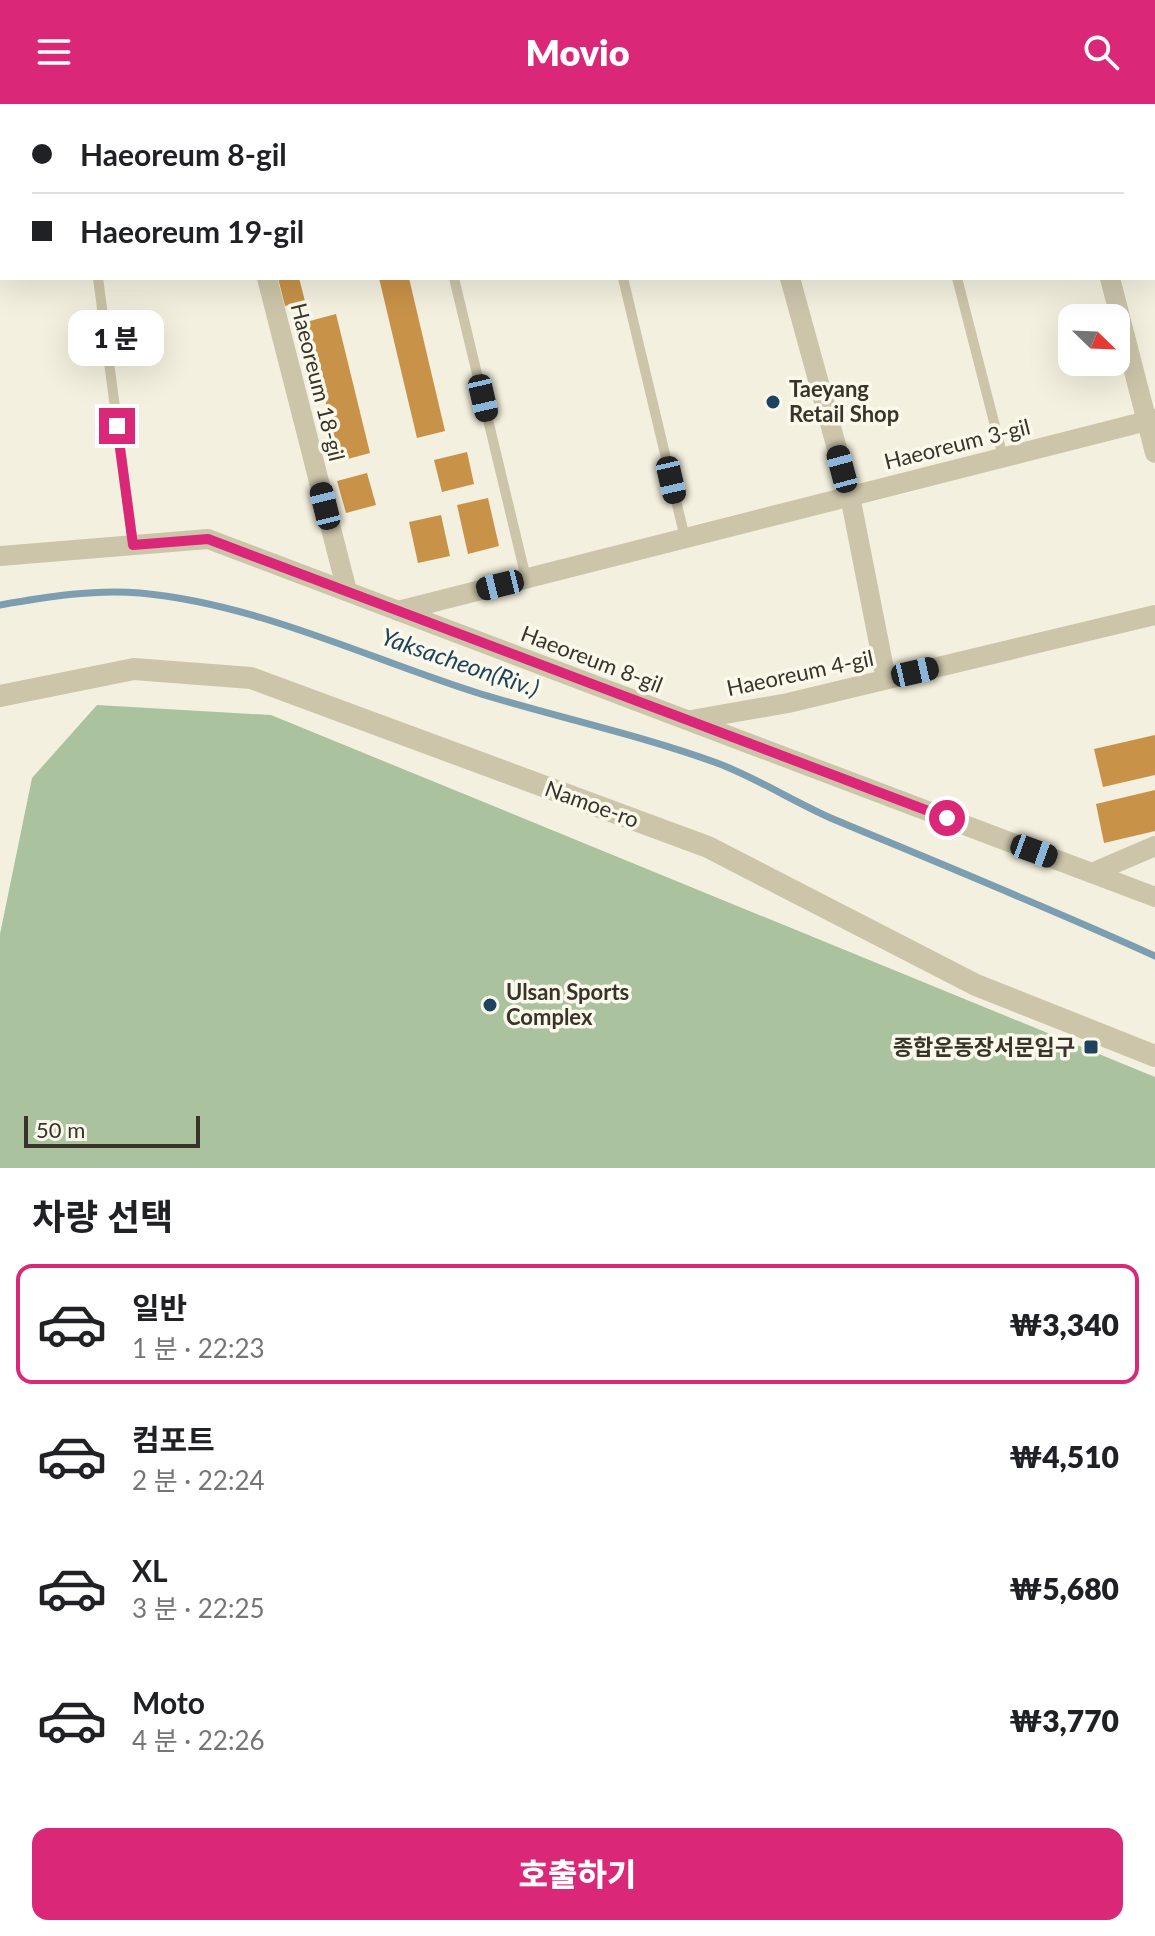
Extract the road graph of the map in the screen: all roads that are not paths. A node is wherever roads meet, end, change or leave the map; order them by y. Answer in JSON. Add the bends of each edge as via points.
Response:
{"nodes":[{"id":1,"x":98,"y":280,"type":"edge"},
{"id":2,"x":268,"y":280,"type":"edge"},
{"id":3,"x":454,"y":280,"type":"edge"},
{"id":4,"x":623,"y":280,"type":"edge"},
{"id":5,"x":791,"y":280,"type":"edge"},
{"id":6,"x":958,"y":280,"type":"edge"},
{"id":7,"x":1111,"y":280,"type":"edge"},
{"id":8,"x":1150,"y":420,"type":"edge"},
{"id":9,"x":1155,"y":453,"type":"edge"},
{"id":10,"x":1003,"y":457,"type":"junction"},
{"id":11,"x":850,"y":496,"type":"junction"},
{"id":12,"x":685,"y":538,"type":"junction"},
{"id":13,"x":133,"y":545,"type":"junction"},
{"id":14,"x":0,"y":556,"type":"edge"},
{"id":15,"x":526,"y":578,"type":"junction"},
{"id":16,"x":347,"y":591,"type":"junction"},
{"id":17,"x":398,"y":611,"type":"junction"},
{"id":18,"x":1155,"y":615,"type":"edge"},
{"id":19,"x":886,"y":679,"type":"junction"},
{"id":20,"x":0,"y":696,"type":"edge"},
{"id":21,"x":688,"y":720,"type":"junction"},
{"id":22,"x":1155,"y":846,"type":"edge"},
{"id":23,"x":1092,"y":873,"type":"junction"},
{"id":24,"x":1155,"y":897,"type":"edge"},
{"id":25,"x":1155,"y":1056,"type":"edge"}],
"edges":[{"from":1,"to":13,"type":"lane"},
{"from":2,"to":16,"type":"street","name":"Haeoreum 18-gil"},
{"from":3,"to":15,"type":"lane"},
{"from":4,"to":12,"type":"lane"},
{"from":5,"to":11,"type":"street"},
{"from":6,"to":10,"type":"lane"},
{"from":7,"to":8,"type":"street"},
{"from":8,"to":9,"type":"street"},
{"from":8,"to":10,"type":"street","name":"Haeoreum 3-gil"},
{"from":10,"to":11,"type":"street","name":"Haeoreum 3-gil"},
{"from":11,"to":12,"type":"street","name":"Haeoreum 3-gil"},
{"from":11,"to":19,"type":"street"},
{"from":12,"to":15,"type":"street","name":"Haeoreum 3-gil"},
{"from":13,"to":14,"type":"street","name":"Haeoreum 8-gil"},
{"from":13,"to":16,"type":"street","name":"Haeoreum 8-gil","via":[[208,539]]},
{"from":15,"to":17,"type":"street","name":"Haeoreum 3-gil"},
{"from":16,"to":17,"type":"street","name":"Haeoreum 8-gil"},
{"from":17,"to":21,"type":"street","name":"Haeoreum 8-gil"},
{"from":18,"to":19,"type":"street","name":"Haeoreum 4-gil"},
{"from":19,"to":21,"type":"street","name":"Haeoreum 4-gil"},
{"from":20,"to":25,"type":"street","name":"Namoe-ro","via":[[134,669],[251,678],[708,847],[976,985]]},
{"from":21,"to":23,"type":"street","name":"Haeoreum 8-gil"},
{"from":22,"to":23,"type":"street"},
{"from":23,"to":24,"type":"street","name":"Haeoreum 8-gil"}]}
